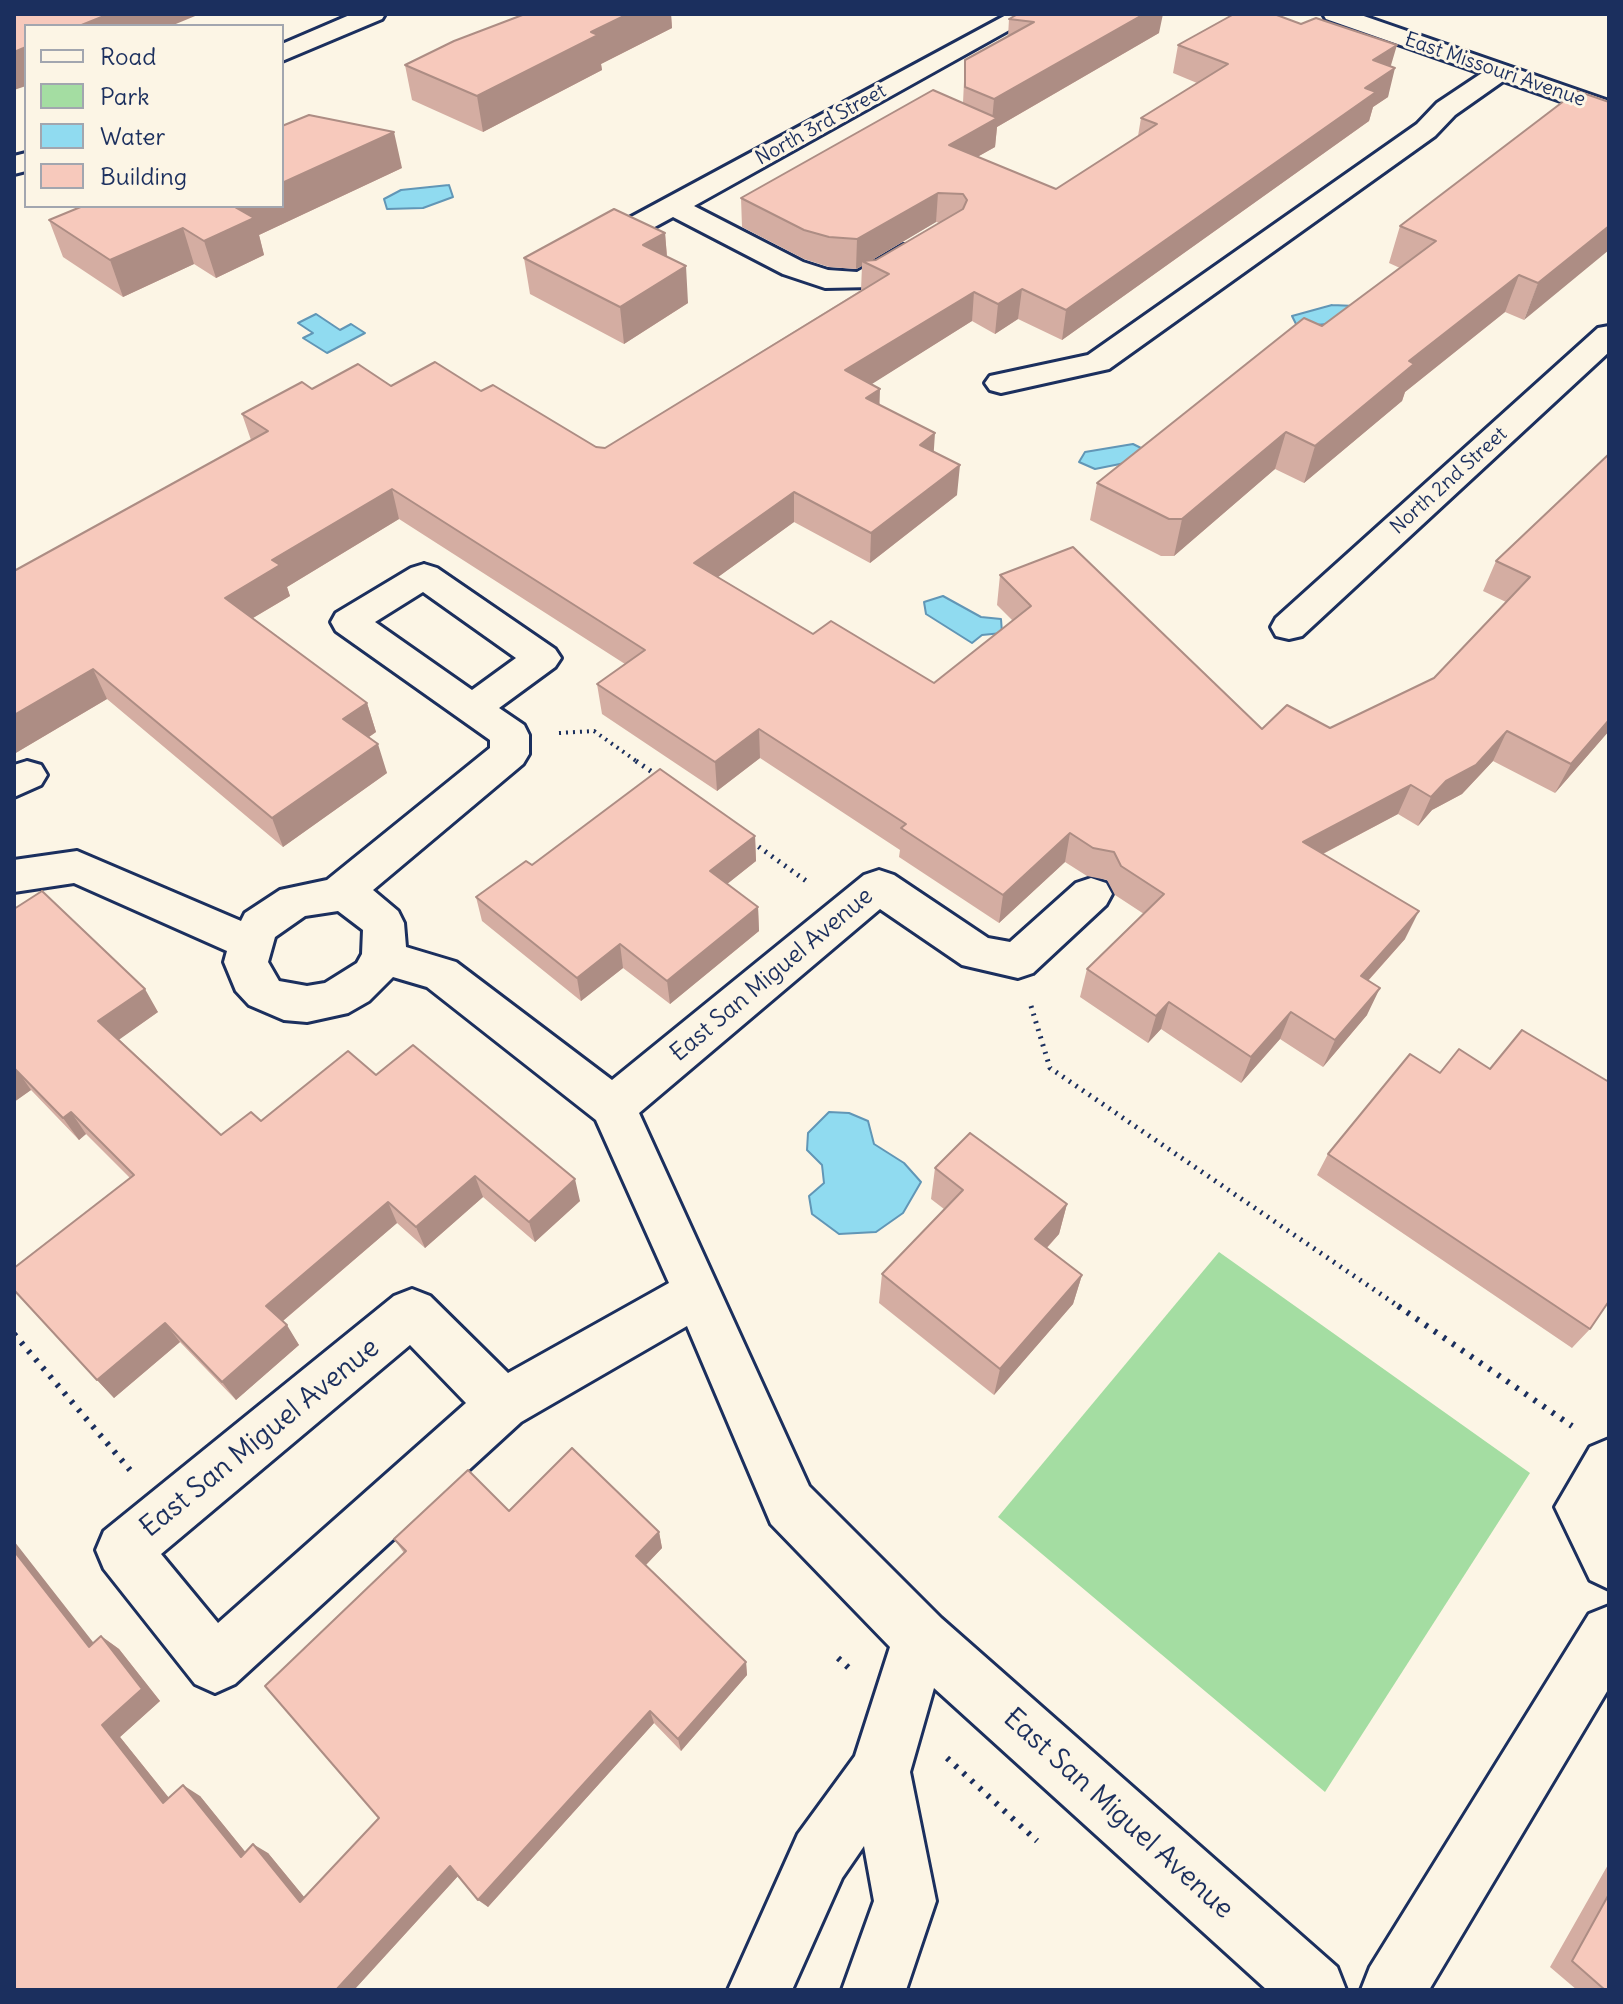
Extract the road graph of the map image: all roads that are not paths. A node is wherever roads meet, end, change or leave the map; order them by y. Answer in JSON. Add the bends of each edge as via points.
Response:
{"nodes":[{"id":1,"x":373,"y":14,"type":"edge"},
{"id":2,"x":1026,"y":14,"type":"edge"},
{"id":3,"x":1335,"y":14,"type":"edge"},
{"id":4,"x":284,"y":52,"type":"edge"},
{"id":5,"x":1500,"y":72,"type":"junction"},
{"id":6,"x":1609,"y":110,"type":"edge"},
{"id":7,"x":673,"y":206,"type":"junction"},
{"id":8,"x":617,"y":236,"type":"edge"},
{"id":9,"x":936,"y":238,"type":"edge"},
{"id":10,"x":1609,"y":335,"type":"edge"},
{"id":11,"x":1001,"y":383,"type":"dead end"},
{"id":12,"x":1289,"y":627,"type":"dead end"},
{"id":13,"x":473,"y":708,"type":"dead end"},
{"id":14,"x":14,"y":876,"type":"edge"},
{"id":15,"x":1091,"y":894,"type":"dead end"},
{"id":16,"x":338,"y":895,"type":"junction"},
{"id":17,"x":250,"y":943,"type":"junction"},
{"id":18,"x":383,"y":957,"type":"junction"},
{"id":19,"x":613,"y":1107,"type":"junction"},
{"id":20,"x":698,"y":1293,"type":"junction"},
{"id":21,"x":503,"y":1404,"type":"junction"},
{"id":22,"x":1596,"y":1449,"type":"edge"},
{"id":23,"x":1609,"y":1561,"type":"edge"},
{"id":24,"x":1609,"y":1634,"type":"edge"},
{"id":25,"x":921,"y":1638,"type":"junction"},
{"id":26,"x":880,"y":1772,"type":"junction"},
{"id":27,"x":760,"y":1990,"type":"edge"},
{"id":28,"x":874,"y":1990,"type":"edge"},
{"id":29,"x":1314,"y":1990,"type":"edge"},
{"id":30,"x":1393,"y":1990,"type":"edge"}],
"edges":[{"from":1,"to":4,"type":"street"},
{"from":2,"to":7,"type":"street","name":"North 3rd Street"},
{"from":3,"to":5,"type":"street","name":"East Missouri Avenue"},
{"from":5,"to":6,"type":"street","name":"East Missouri Avenue"},
{"from":5,"to":11,"type":"street","via":[[1098,362]]},
{"from":7,"to":8,"type":"street","name":"North 3rd Street"},
{"from":7,"to":9,"type":"street","via":[[825,279],[863,281]]},
{"from":10,"to":12,"type":"street","name":"North 2nd Street"},
{"from":13,"to":16,"type":"street","via":[[510,735],[509,754]]},
{"from":14,"to":17,"type":"street","via":[[77,867]]},
{"from":15,"to":19,"type":"street","name":"East San Miguel Avenue","via":[[1018,961],[977,953],[879,886]]},
{"from":16,"to":17,"type":"street","via":[[295,901],[275,911]]},
{"from":16,"to":18,"type":"street","via":[[357,900],[383,923]]},
{"from":17,"to":18,"type":"street","via":[[246,962],[258,986],[284,1002],[332,1000],[372,975]]},
{"from":18,"to":19,"type":"street","name":"East San Miguel Avenue","via":[[441,974]]},
{"from":19,"to":20,"type":"street","name":"East San Miguel Avenue"},
{"from":20,"to":21,"type":"street","name":"East San Miguel Avenue"},
{"from":20,"to":25,"type":"street","name":"East San Miguel Avenue","via":[[790,1505]]},
{"from":21,"to":21,"type":"street","name":"East San Miguel Avenue","via":[[215,1664],[123,1550],[412,1312]]},
{"from":22,"to":23,"type":"street","via":[[1582,1507]]},
{"from":24,"to":30,"type":"street"},
{"from":25,"to":26,"type":"street"},
{"from":25,"to":29,"type":"street","name":"East San Miguel Avenue"},
{"from":26,"to":27,"type":"street","via":[[820,1856]]},
{"from":26,"to":28,"type":"street","via":[[905,1901]]}]}
